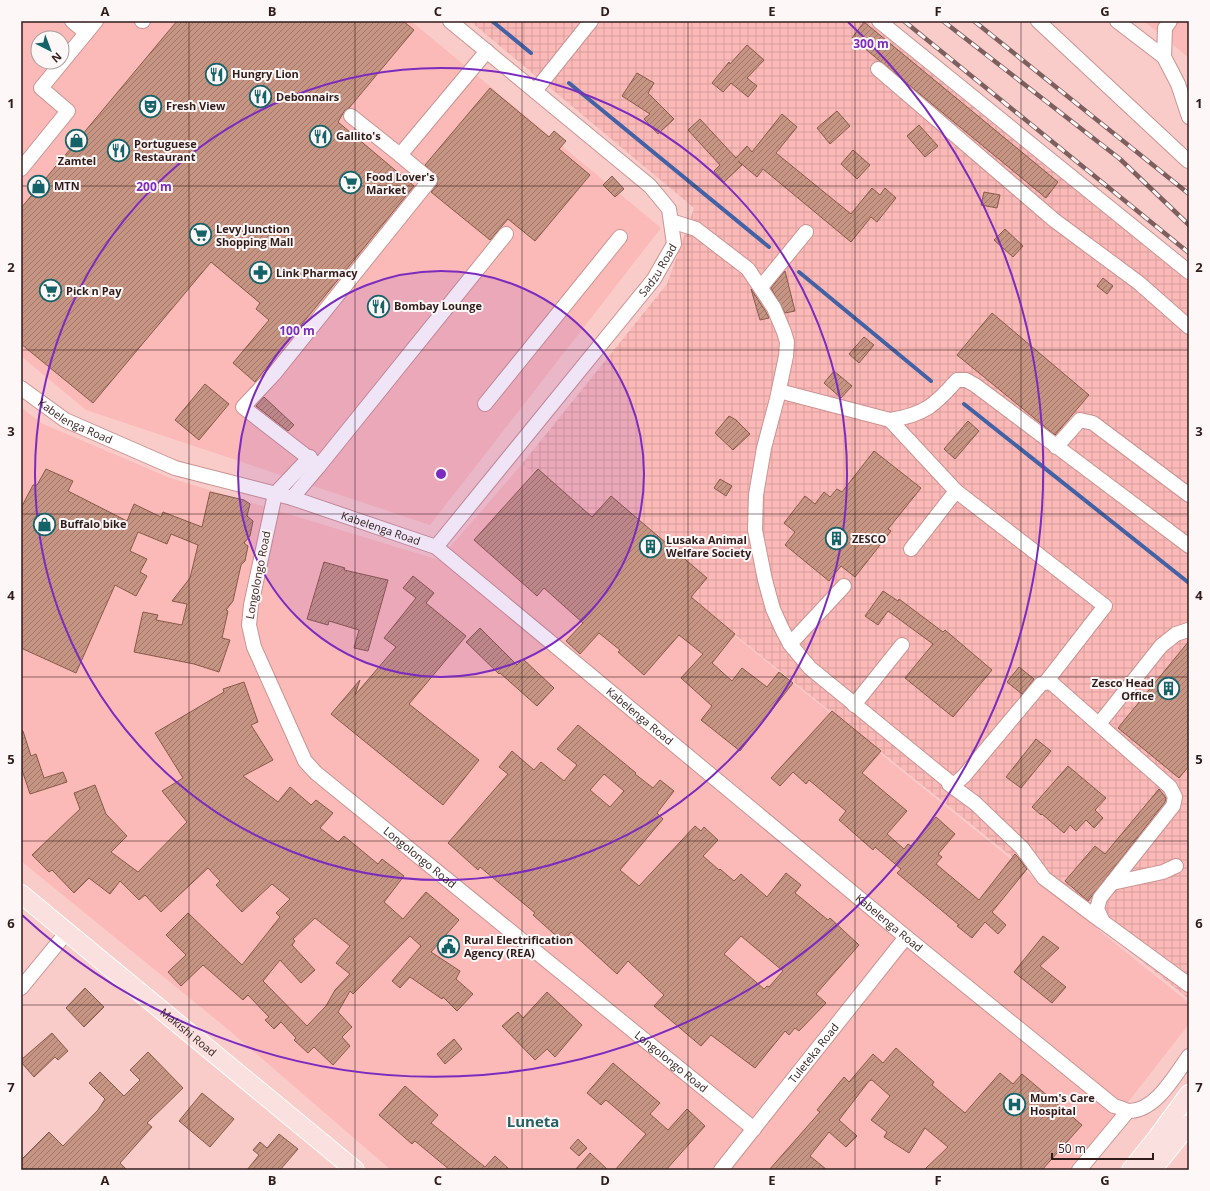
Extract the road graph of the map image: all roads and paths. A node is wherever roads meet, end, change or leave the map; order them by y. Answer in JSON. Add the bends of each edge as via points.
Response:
{"nodes":[{"id":1,"x":72,"y":21,"type":"edge"},
{"id":2,"x":450,"y":21,"type":"edge"},
{"id":3,"x":591,"y":21,"type":"edge"},
{"id":4,"x":879,"y":21,"type":"edge"},
{"id":5,"x":1038,"y":21,"type":"edge"},
{"id":6,"x":1117,"y":21,"type":"edge"},
{"id":7,"x":1170,"y":21,"type":"edge"},
{"id":8,"x":92,"y":24,"type":"edge"},
{"id":9,"x":487,"y":52,"type":"junction"},
{"id":10,"x":1164,"y":57,"type":"junction"},
{"id":11,"x":878,"y":70,"type":"dead end"},
{"id":12,"x":535,"y":91,"type":"junction"},
{"id":13,"x":351,"y":116,"type":"dead end"},
{"id":14,"x":1189,"y":117,"type":"edge"},
{"id":15,"x":400,"y":155,"type":"junction"},
{"id":16,"x":1189,"y":158,"type":"edge"},
{"id":17,"x":21,"y":169,"type":"edge"},
{"id":18,"x":671,"y":221,"type":"junction"},
{"id":19,"x":696,"y":229,"type":"junction"},
{"id":20,"x":806,"y":232,"type":"dead end"},
{"id":21,"x":506,"y":234,"type":"dead end"},
{"id":22,"x":620,"y":237,"type":"dead end"},
{"id":23,"x":674,"y":244,"type":"junction"},
{"id":24,"x":1189,"y":272,"type":"edge"},
{"id":25,"x":760,"y":286,"type":"junction"},
{"id":26,"x":1189,"y":327,"type":"edge"},
{"id":27,"x":21,"y":388,"type":"edge"},
{"id":28,"x":779,"y":391,"type":"junction"},
{"id":29,"x":485,"y":404,"type":"dead end"},
{"id":30,"x":890,"y":420,"type":"junction"},
{"id":31,"x":1056,"y":447,"type":"junction"},
{"id":32,"x":314,"y":462,"type":"junction"},
{"id":33,"x":956,"y":491,"type":"junction"},
{"id":34,"x":275,"y":494,"type":"junction"},
{"id":35,"x":1189,"y":495,"type":"edge"},
{"id":36,"x":292,"y":498,"type":"junction"},
{"id":37,"x":1189,"y":546,"type":"edge"},
{"id":38,"x":436,"y":547,"type":"junction"},
{"id":39,"x":911,"y":549,"type":"dead end"},
{"id":40,"x":844,"y":586,"type":"dead end"},
{"id":41,"x":1188,"y":630,"type":"edge"},
{"id":42,"x":790,"y":644,"type":"junction"},
{"id":43,"x":902,"y":645,"type":"dead end"},
{"id":44,"x":1046,"y":682,"type":"junction"},
{"id":45,"x":854,"y":704,"type":"junction"},
{"id":46,"x":1098,"y":724,"type":"junction"},
{"id":47,"x":949,"y":784,"type":"junction"},
{"id":48,"x":1176,"y":866,"type":"dead end"},
{"id":49,"x":1112,"y":882,"type":"junction"},
{"id":50,"x":21,"y":894,"type":"edge"},
{"id":51,"x":1103,"y":922,"type":"junction"},
{"id":52,"x":67,"y":932,"type":"junction"},
{"id":53,"x":906,"y":936,"type":"junction"},
{"id":54,"x":1189,"y":985,"type":"edge"},
{"id":55,"x":21,"y":988,"type":"edge"},
{"id":56,"x":1189,"y":1056,"type":"edge"},
{"id":57,"x":1189,"y":1094,"type":"edge"},
{"id":58,"x":1128,"y":1111,"type":"junction"},
{"id":59,"x":1189,"y":1124,"type":"edge"},
{"id":60,"x":754,"y":1129,"type":"junction"},
{"id":61,"x":1158,"y":1168,"type":"edge"},
{"id":62,"x":355,"y":1170,"type":"edge"},
{"id":63,"x":721,"y":1170,"type":"edge"},
{"id":64,"x":1079,"y":1170,"type":"edge"},
{"id":65,"x":1131,"y":1170,"type":"edge"}],
"edges":[{"from":1,"to":8,"type":"street"},
{"from":2,"to":9,"type":"street","name":"Sadzu Road"},
{"from":3,"to":12,"type":"street"},
{"from":4,"to":24,"type":"street"},
{"from":5,"to":16,"type":"street"},
{"from":6,"to":10,"type":"street"},
{"from":7,"to":10,"type":"street","via":[[1165,28]]},
{"from":8,"to":17,"type":"street","via":[[41,88],[68,111]]},
{"from":9,"to":12,"type":"street","name":"Sadzu Road"},
{"from":9,"to":15,"type":"street"},
{"from":10,"to":14,"type":"street","via":[[1178,84]]},
{"from":11,"to":26,"type":"street","via":[[1054,220],[1140,283]]},
{"from":12,"to":18,"type":"street","name":"Sadzu Road","via":[[650,186],[670,209]]},
{"from":13,"to":15,"type":"street"},
{"from":15,"to":32,"type":"street","via":[[430,180],[274,374],[243,407]]},
{"from":18,"to":19,"type":"street"},
{"from":18,"to":23,"type":"street","name":"Sadzu Road"},
{"from":19,"to":23,"type":"street"},
{"from":19,"to":25,"type":"street","via":[[748,269]]},
{"from":20,"to":25,"type":"street"},
{"from":21,"to":32,"type":"street"},
{"from":22,"to":29,"type":"street"},
{"from":23,"to":38,"type":"street","name":"Sadzu Road","via":[[654,278]]},
{"from":25,"to":28,"type":"street","via":[[780,320],[787,342]]},
{"from":27,"to":34,"type":"street","name":"Kabelenga Road","via":[[65,420],[176,468]]},
{"from":28,"to":30,"type":"street"},
{"from":28,"to":42,"type":"street","via":[[764,448],[756,495],[755,530],[773,608]]},
{"from":30,"to":31,"type":"street","via":[[910,417],[924,410],[939,400],[957,380],[966,380]]},
{"from":30,"to":33,"type":"street"},
{"from":31,"to":35,"type":"street","via":[[1080,420],[1094,423]]},
{"from":31,"to":37,"type":"street"},
{"from":32,"to":34,"type":"street"},
{"from":32,"to":36,"type":"street"},
{"from":33,"to":39,"type":"street"},
{"from":33,"to":44,"type":"street","via":[[1105,606]]},
{"from":34,"to":36,"type":"street","name":"Kabelenga Road"},
{"from":34,"to":60,"type":"street","name":"Longolongo Road","via":[[249,625],[254,647],[305,762]]},
{"from":36,"to":38,"type":"street","name":"Kabelenga Road"},
{"from":38,"to":53,"type":"street","name":"Kabelenga Road"},
{"from":40,"to":42,"type":"street"},
{"from":41,"to":46,"type":"street","via":[[1176,634],[1160,646]]},
{"from":42,"to":45,"type":"street","via":[[810,668]]},
{"from":43,"to":45,"type":"street"},
{"from":44,"to":46,"type":"street","via":[[1050,682]]},
{"from":44,"to":47,"type":"street","via":[[1041,684],[964,776],[955,784]]},
{"from":45,"to":47,"type":"street"},
{"from":46,"to":49,"type":"street","via":[[1170,787],[1175,797],[1173,806]]},
{"from":47,"to":51,"type":"street","via":[[975,803],[1022,848],[1044,878]]},
{"from":48,"to":49,"type":"street","via":[[1163,872]]},
{"from":49,"to":51,"type":"street","via":[[1097,903],[1098,914]]},
{"from":50,"to":52,"type":"main road","name":"Makishi Road"},
{"from":51,"to":54,"type":"street"},
{"from":52,"to":55,"type":"street"},
{"from":52,"to":62,"type":"main road","name":"Makishi Road"},
{"from":53,"to":58,"type":"street","name":"Kabelenga Road","via":[[1114,1106]]},
{"from":53,"to":60,"type":"street","name":"Tuleteka Road"},
{"from":56,"to":58,"type":"street","via":[[1153,1100],[1143,1107]]},
{"from":57,"to":65,"type":"main road"},
{"from":58,"to":64,"type":"street"},
{"from":59,"to":61,"type":"main road"},
{"from":60,"to":63,"type":"street","name":"Tuleteka Road"}]}
